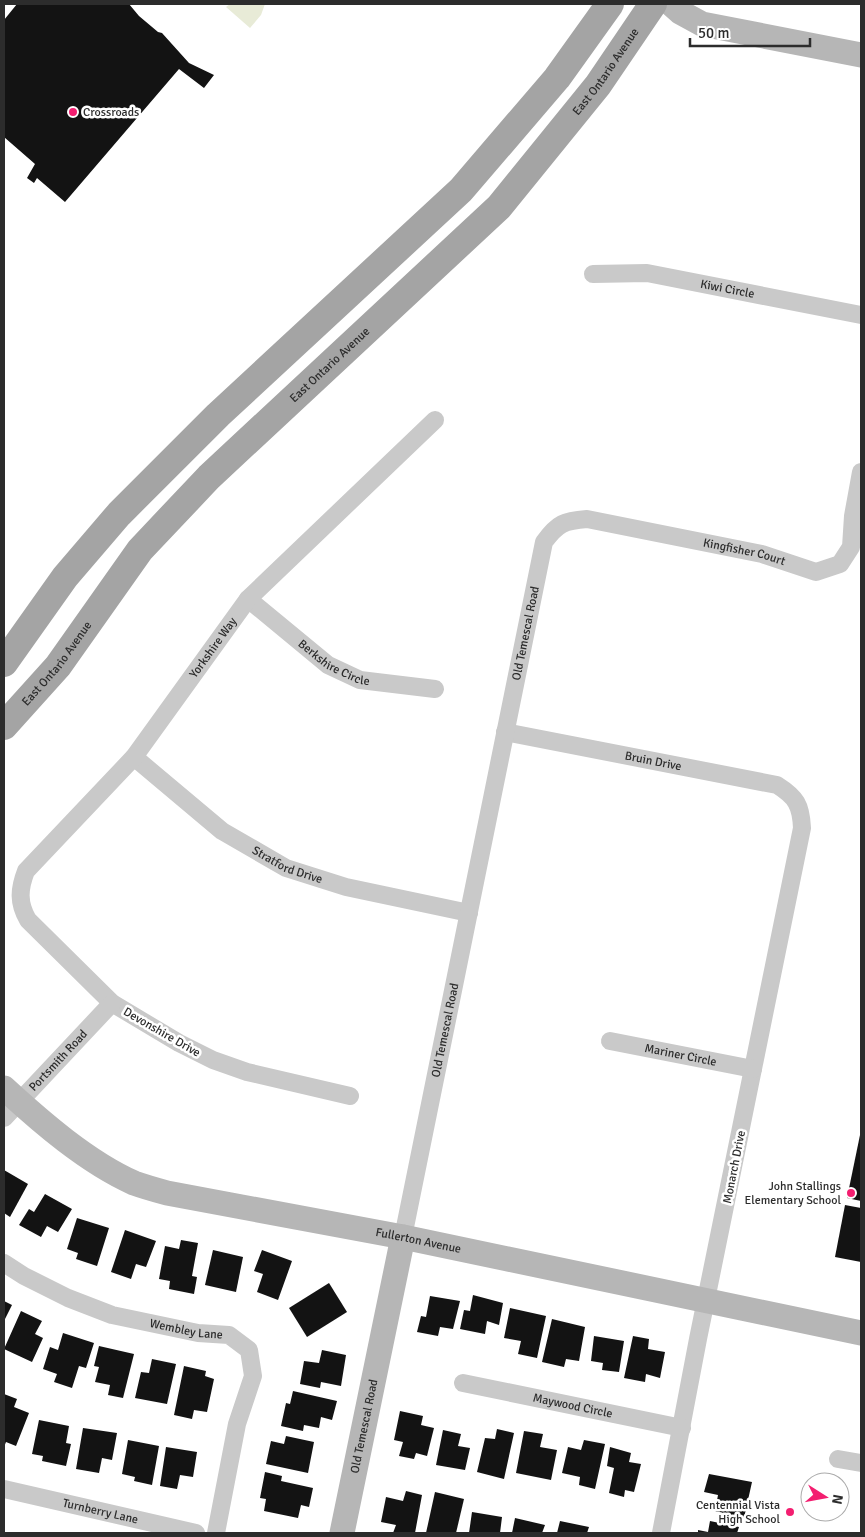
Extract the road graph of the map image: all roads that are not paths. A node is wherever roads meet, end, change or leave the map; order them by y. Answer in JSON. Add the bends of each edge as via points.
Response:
{"nodes":[{"id":1,"x":610,"y":4,"type":"edge"},
{"id":2,"x":653,"y":4,"type":"edge"},
{"id":3,"x":672,"y":4,"type":"edge"},
{"id":4,"x":861,"y":55,"type":"edge"},
{"id":5,"x":593,"y":274,"type":"dead end"},
{"id":6,"x":861,"y":315,"type":"edge"},
{"id":7,"x":436,"y":420,"type":"dead end"},
{"id":8,"x":861,"y":472,"type":"edge"},
{"id":9,"x":554,"y":529,"type":"joint"},
{"id":10,"x":248,"y":599,"type":"junction"},
{"id":11,"x":4,"y":663,"type":"edge"},
{"id":12,"x":436,"y":689,"type":"dead end"},
{"id":13,"x":4,"y":726,"type":"edge"},
{"id":14,"x":505,"y":732,"type":"junction"},
{"id":15,"x":134,"y":757,"type":"junction"},
{"id":16,"x":796,"y":801,"type":"joint"},
{"id":17,"x":20,"y":898,"type":"joint"},
{"id":18,"x":469,"y":913,"type":"junction"},
{"id":19,"x":112,"y":1003,"type":"junction"},
{"id":20,"x":610,"y":1041,"type":"dead end"},
{"id":21,"x":753,"y":1069,"type":"junction"},
{"id":22,"x":350,"y":1096,"type":"dead end"},
{"id":23,"x":9,"y":1102,"type":"edge"},
{"id":24,"x":404,"y":1238,"type":"junction"},
{"id":25,"x":4,"y":1263,"type":"edge"},
{"id":26,"x":707,"y":1302,"type":"junction"},
{"id":27,"x":861,"y":1333,"type":"edge"},
{"id":28,"x":463,"y":1383,"type":"dead end"},
{"id":29,"x":682,"y":1428,"type":"junction"},
{"id":30,"x":838,"y":1459,"type":"dead end"},
{"id":31,"x":861,"y":1464,"type":"edge"},
{"id":32,"x":4,"y":1489,"type":"edge"},
{"id":33,"x":196,"y":1533,"type":"edge"},
{"id":34,"x":216,"y":1533,"type":"edge"},
{"id":35,"x":342,"y":1533,"type":"edge"},
{"id":36,"x":661,"y":1533,"type":"edge"}],
"edges":[{"from":1,"to":11,"type":"main road","via":[[557,78],[461,190],[218,415],[119,514],[65,577]]},
{"from":2,"to":13,"type":"main road","name":"East Ontario Avenue","via":[[598,85],[500,207],[209,477],[140,550],[58,666]]},
{"from":3,"to":4,"type":"main road","via":[[702,24]]},
{"from":5,"to":6,"type":"street","name":"Kiwi Circle","via":[[647,273]]},
{"from":7,"to":10,"type":"street","name":"Yorkshire Way"},
{"from":8,"to":9,"type":"street","name":"Kingfisher Court","via":[[852,516],[851,547],[840,564],[816,572],[762,554],[587,519],[569,520]]},
{"from":9,"to":14,"type":"street","name":"Old Temescal Road","via":[[544,542]]},
{"from":10,"to":12,"type":"street","name":"Berkshire Circle","via":[[328,665],[360,680]]},
{"from":10,"to":15,"type":"street","name":"Yorkshire Way"},
{"from":14,"to":16,"type":"street","name":"Bruin Drive","via":[[777,785]]},
{"from":14,"to":18,"type":"street","name":"Old Temescal Road"},
{"from":15,"to":17,"type":"street","name":"Yorkshire Way","via":[[26,871]]},
{"from":15,"to":18,"type":"street","name":"Stratford Drive","via":[[222,831],[286,868],[346,887]]},
{"from":16,"to":21,"type":"street","name":"Monarch Drive","via":[[802,814],[802,828]]},
{"from":17,"to":19,"type":"street","name":"Devonshire Drive","via":[[28,920]]},
{"from":18,"to":24,"type":"street","name":"Old Temescal Road"},
{"from":19,"to":22,"type":"street","name":"Devonshire Drive","via":[[213,1060],[247,1072]]},
{"from":19,"to":23,"type":"street","name":"Portsmith Road"},
{"from":20,"to":21,"type":"street","name":"Mariner Circle"},
{"from":21,"to":26,"type":"street","name":"Monarch Drive"},
{"from":23,"to":24,"type":"main road","name":"Fullerton Avenue","via":[[100,1164],[134,1183],[167,1193]]},
{"from":24,"to":26,"type":"main road","name":"Fullerton Avenue"},
{"from":24,"to":35,"type":"main road","name":"Old Temescal Road"},
{"from":25,"to":34,"type":"street","name":"Wembley Lane","via":[[68,1298],[112,1315],[198,1333],[229,1335],[249,1350],[253,1376],[237,1424]]},
{"from":26,"to":27,"type":"main road","name":"Fullerton Avenue"},
{"from":26,"to":29,"type":"street","name":"Monarch Drive"},
{"from":28,"to":29,"type":"street","name":"Maywood Circle"},
{"from":29,"to":36,"type":"street","name":"Monarch Drive"},
{"from":30,"to":31,"type":"street"},
{"from":32,"to":33,"type":"street","name":"Turnberry Lane"}]}
